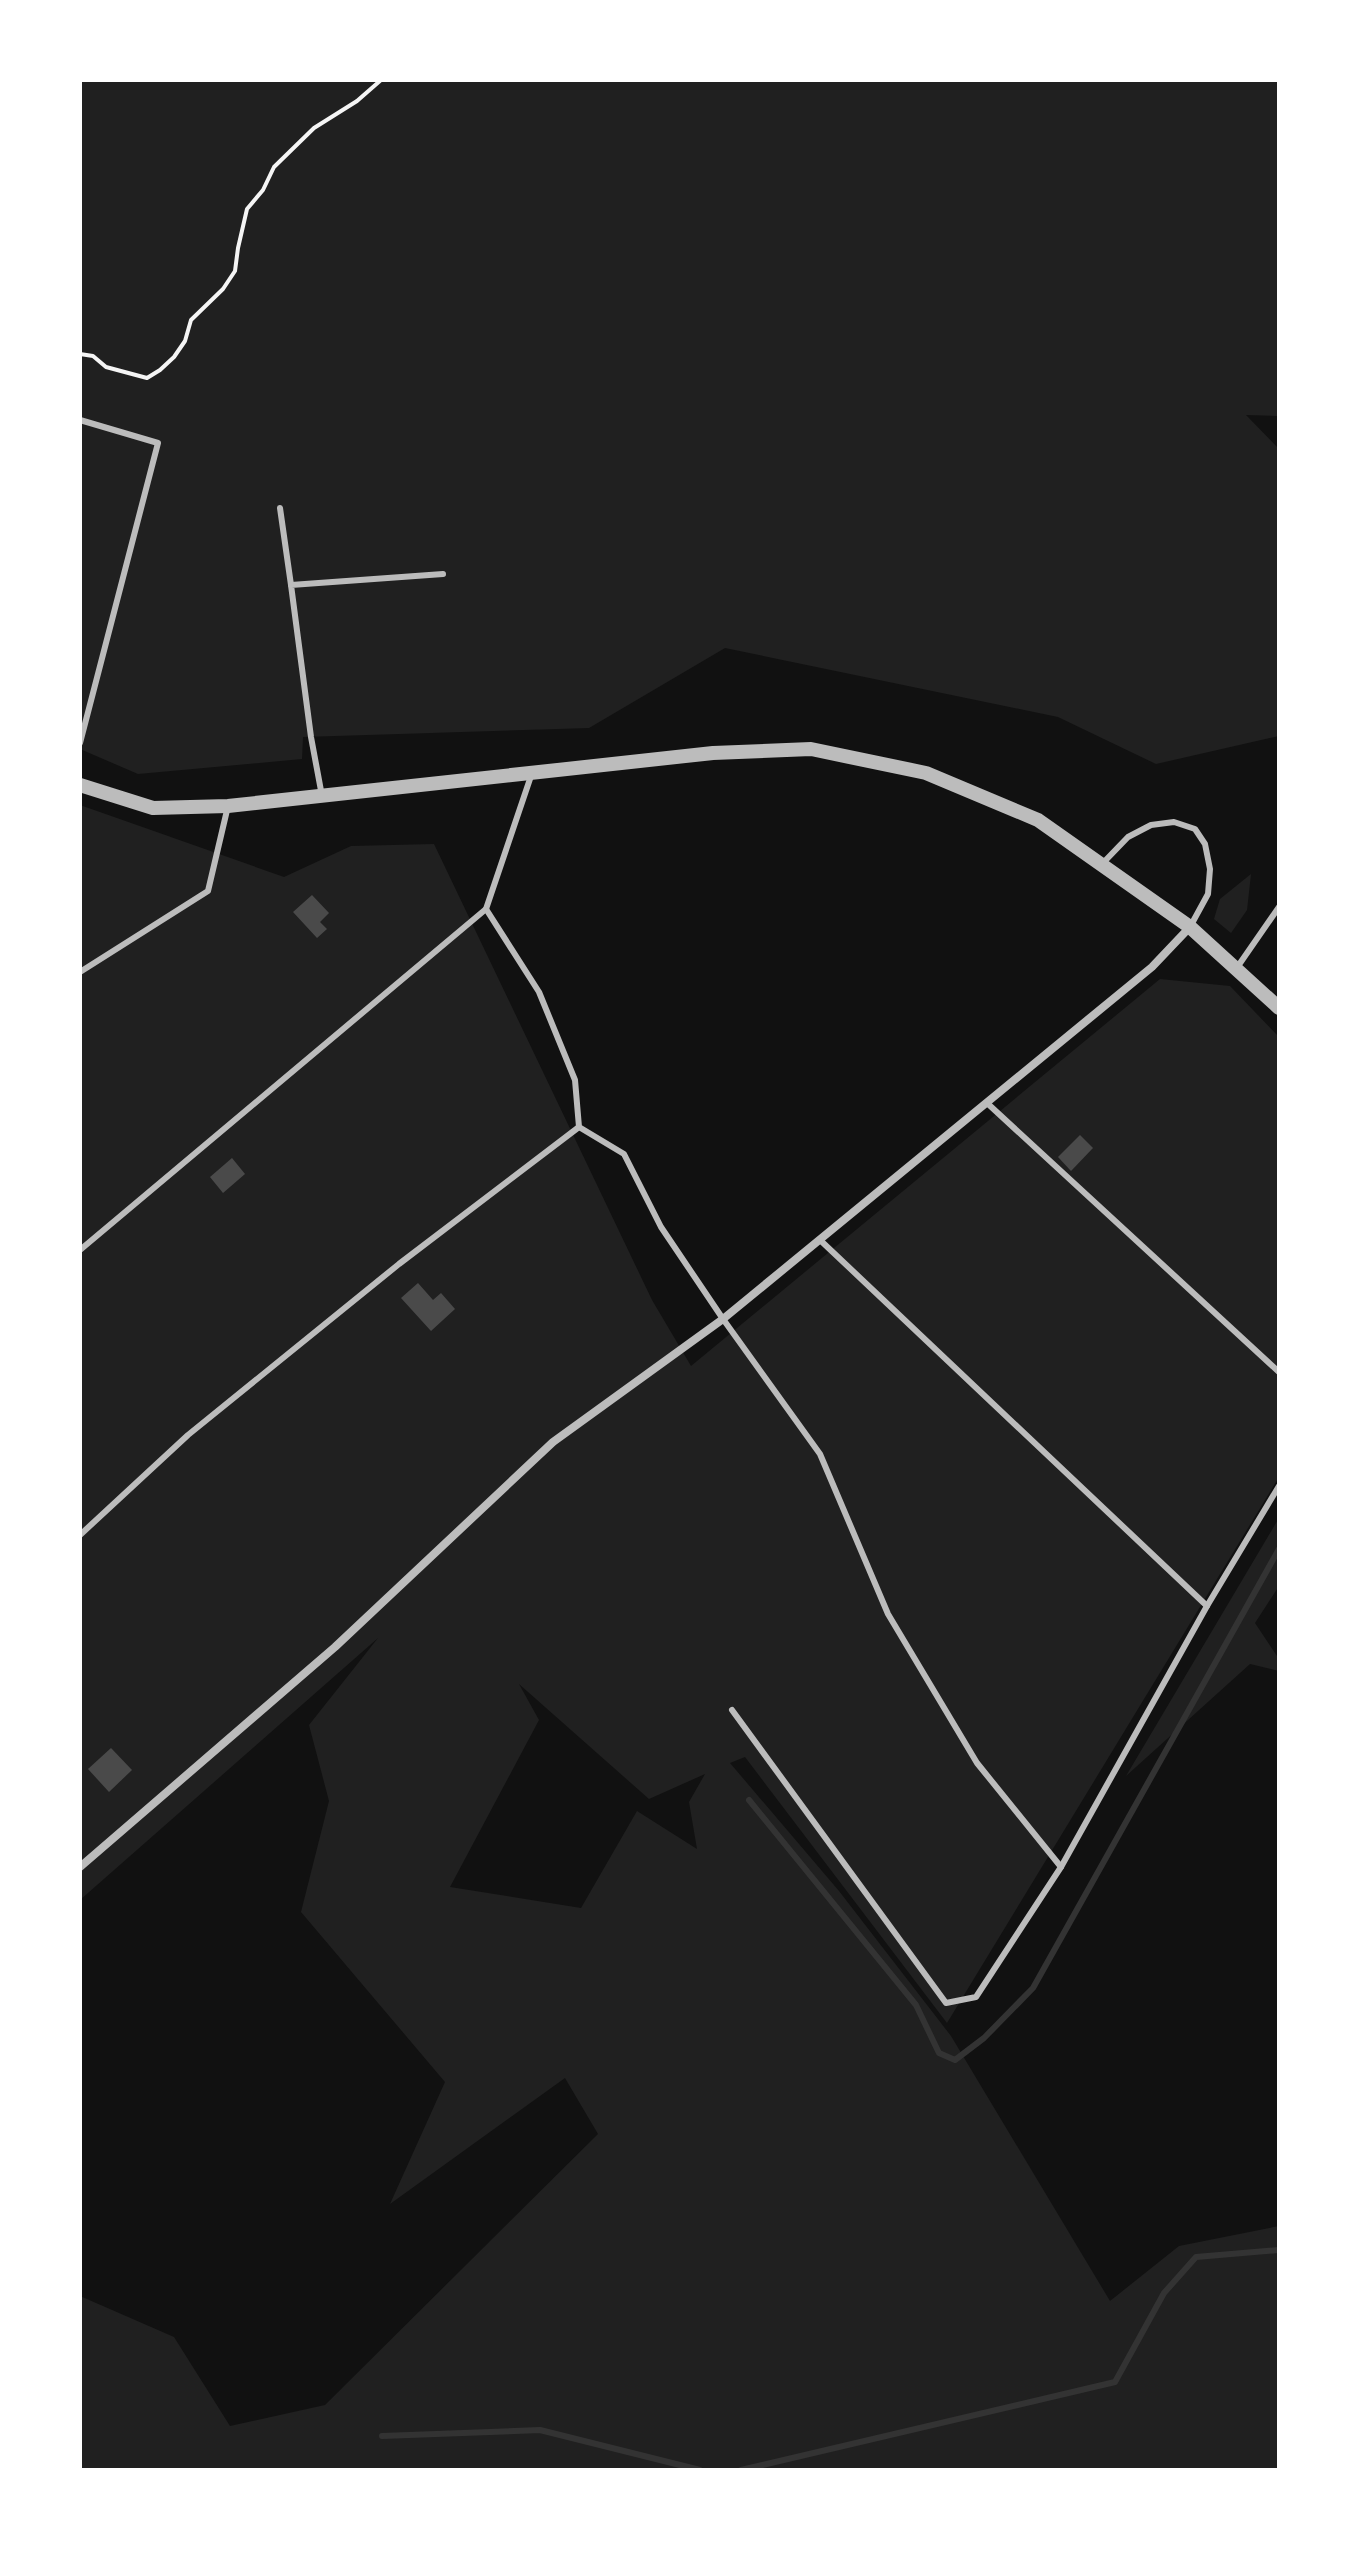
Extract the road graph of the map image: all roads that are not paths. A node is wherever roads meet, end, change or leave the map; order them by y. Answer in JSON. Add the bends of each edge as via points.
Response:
{"nodes":[{"id":1,"x":80,"y":420,"type":"edge"},
{"id":2,"x":280,"y":508,"type":"dead end"},
{"id":3,"x":443,"y":574,"type":"dead end"},
{"id":4,"x":291,"y":585,"type":"junction"},
{"id":5,"x":80,"y":743,"type":"edge"},
{"id":6,"x":532,"y":773,"type":"junction"},
{"id":7,"x":80,"y":785,"type":"edge"},
{"id":8,"x":322,"y":796,"type":"junction"},
{"id":9,"x":228,"y":806,"type":"junction"},
{"id":10,"x":1102,"y":864,"type":"junction"},
{"id":11,"x":1279,"y":907,"type":"edge"},
{"id":12,"x":486,"y":909,"type":"junction"},
{"id":13,"x":1190,"y":927,"type":"junction"},
{"id":14,"x":1236,"y":969,"type":"junction"},
{"id":15,"x":80,"y":972,"type":"edge"},
{"id":16,"x":1279,"y":1008,"type":"edge"},
{"id":17,"x":987,"y":1103,"type":"junction"},
{"id":18,"x":579,"y":1127,"type":"junction"},
{"id":19,"x":820,"y":1240,"type":"junction"},
{"id":20,"x":80,"y":1250,"type":"edge"},
{"id":21,"x":723,"y":1319,"type":"junction"},
{"id":22,"x":1279,"y":1372,"type":"edge"},
{"id":23,"x":1279,"y":1486,"type":"edge"},
{"id":24,"x":80,"y":1535,"type":"edge"},
{"id":25,"x":1207,"y":1606,"type":"junction"},
{"id":26,"x":732,"y":1710,"type":"dead end"},
{"id":27,"x":80,"y":1867,"type":"edge"},
{"id":28,"x":1061,"y":1867,"type":"junction"}],
"edges":[{"from":1,"to":5,"type":"lane","via":[[158,443]]},
{"from":2,"to":4,"type":"lane"},
{"from":3,"to":4,"type":"lane"},
{"from":4,"to":8,"type":"lane"},
{"from":6,"to":8,"type":"street"},
{"from":6,"to":10,"type":"street","via":[[713,753],[811,749],[926,773],[1038,820]]},
{"from":6,"to":12,"type":"lane"},
{"from":7,"to":9,"type":"street","via":[[153,808]]},
{"from":8,"to":9,"type":"street"},
{"from":9,"to":15,"type":"lane","via":[[208,891]]},
{"from":10,"to":13,"type":"street"},
{"from":10,"to":13,"type":"lane","via":[[1128,837],[1151,825],[1174,822],[1195,829],[1205,844],[1210,869],[1208,894]]},
{"from":11,"to":14,"type":"lane"},
{"from":12,"to":18,"type":"lane","via":[[539,992],[575,1080]]},
{"from":12,"to":20,"type":"lane"},
{"from":13,"to":14,"type":"street"},
{"from":13,"to":17,"type":"street","via":[[1152,967]]},
{"from":14,"to":16,"type":"street"},
{"from":17,"to":19,"type":"street"},
{"from":17,"to":22,"type":"lane"},
{"from":18,"to":21,"type":"lane","via":[[624,1154],[661,1227]]},
{"from":18,"to":24,"type":"lane","via":[[188,1435]]},
{"from":19,"to":21,"type":"street"},
{"from":19,"to":25,"type":"lane"},
{"from":21,"to":27,"type":"street","via":[[553,1442],[335,1647]]},
{"from":21,"to":28,"type":"lane","via":[[820,1454],[888,1614],[977,1763]]},
{"from":23,"to":25,"type":"lane"},
{"from":25,"to":28,"type":"lane"},
{"from":26,"to":28,"type":"lane","via":[[946,2003],[976,1997]]}]}
